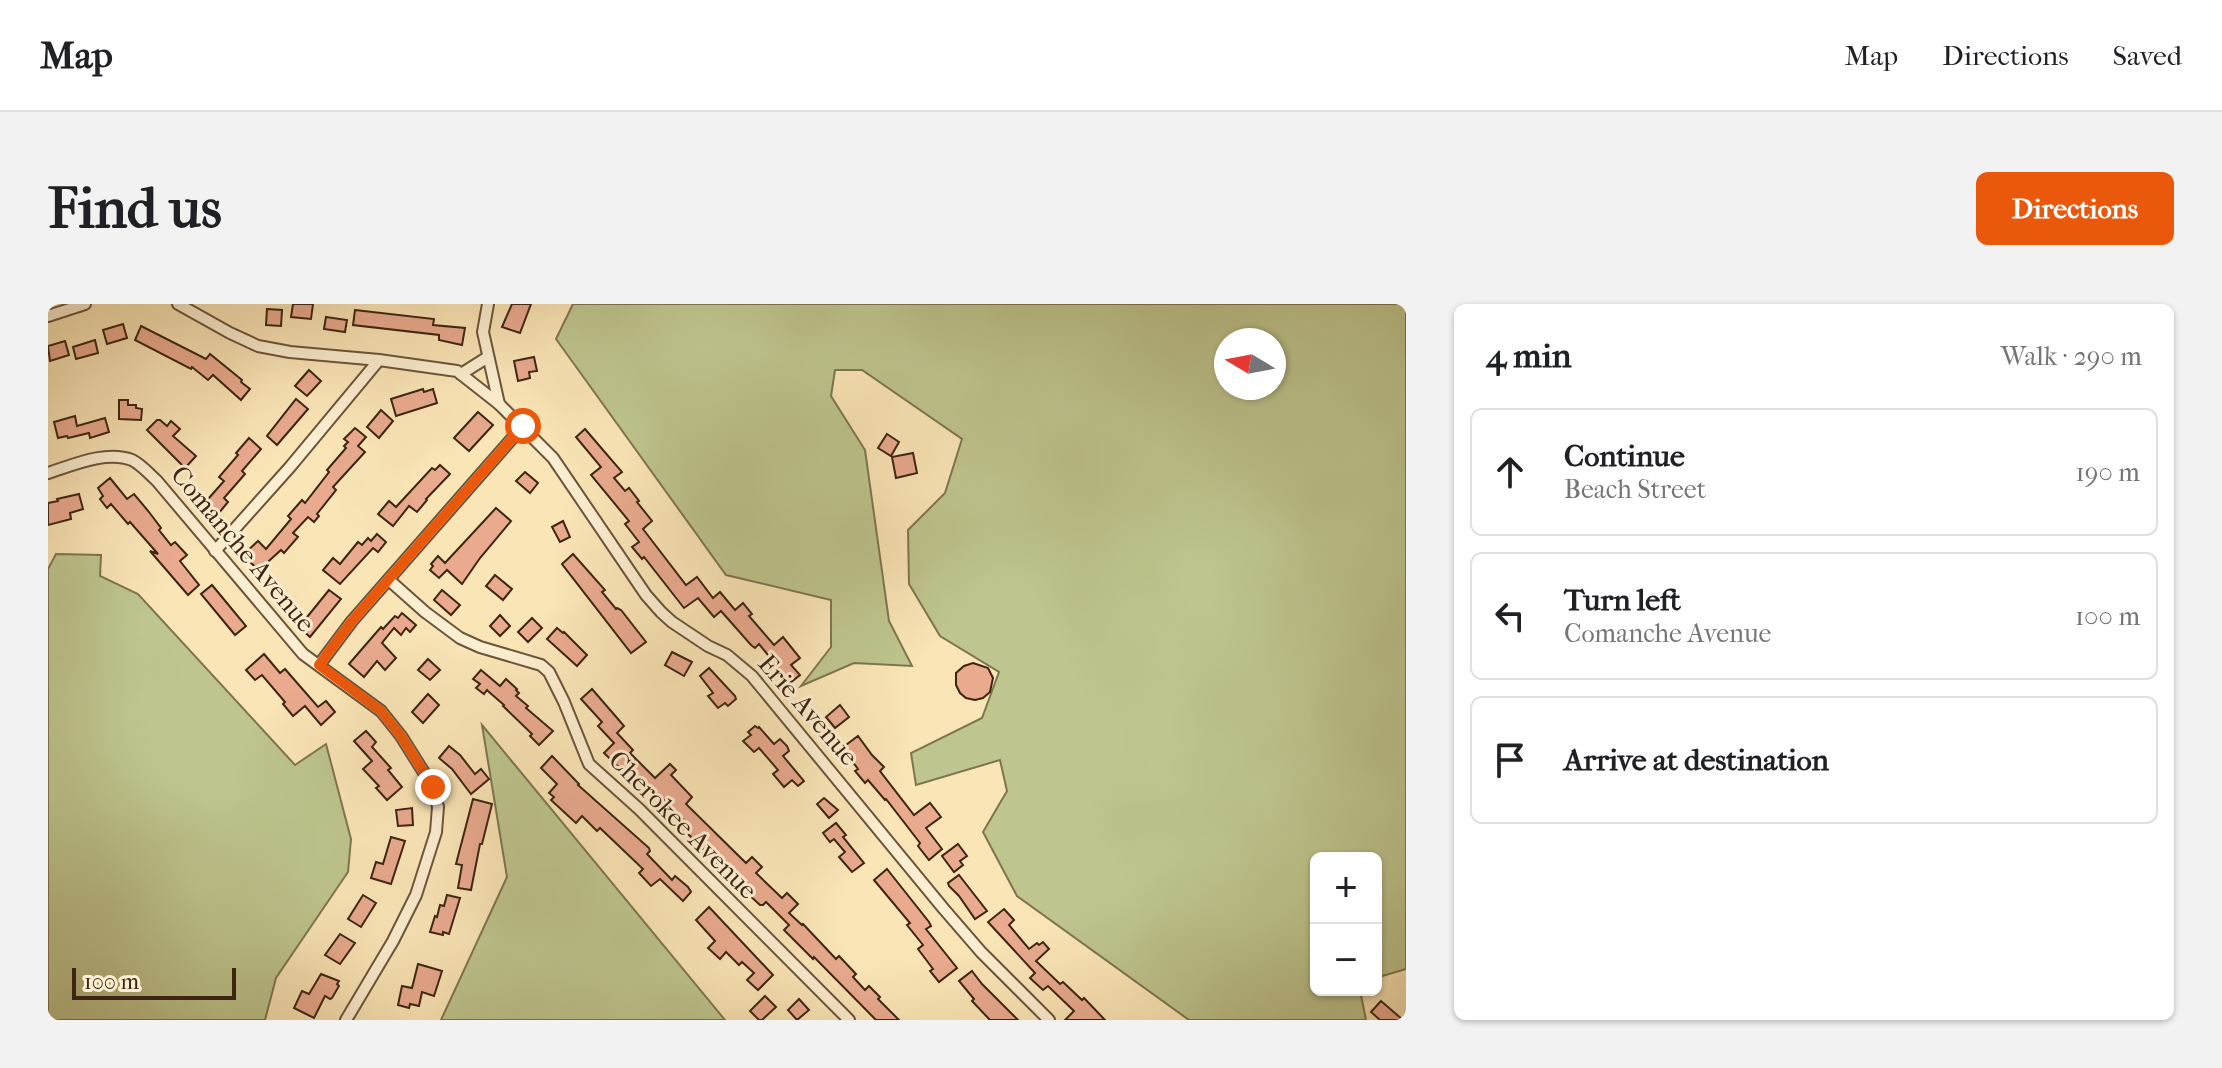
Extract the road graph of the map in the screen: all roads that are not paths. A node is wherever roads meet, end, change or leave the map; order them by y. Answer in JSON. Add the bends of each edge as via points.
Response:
{"nodes":[{"id":1,"x":85,"y":304,"type":"edge"},
{"id":2,"x":178,"y":304,"type":"edge"},
{"id":3,"x":488,"y":304,"type":"edge"},
{"id":4,"x":48,"y":316,"type":"edge"},
{"id":5,"x":488,"y":357,"type":"junction"},
{"id":6,"x":379,"y":360,"type":"junction"},
{"id":7,"x":461,"y":374,"type":"junction"},
{"id":8,"x":499,"y":404,"type":"junction"},
{"id":9,"x":523,"y":426,"type":"junction"},
{"id":10,"x":48,"y":473,"type":"edge"},
{"id":11,"x":215,"y":551,"type":"junction"},
{"id":12,"x":389,"y":580,"type":"junction"},
{"id":13,"x":319,"y":665,"type":"junction"},
{"id":14,"x":346,"y":1020,"type":"edge"},
{"id":15,"x":849,"y":1020,"type":"edge"},
{"id":16,"x":1049,"y":1020,"type":"edge"}],
"edges":[{"from":1,"to":4,"type":"street"},
{"from":2,"to":6,"type":"street","name":"Erie Avenue","via":[[258,346]]},
{"from":3,"to":5,"type":"street","via":[[483,332]]},
{"from":5,"to":7,"type":"street"},
{"from":5,"to":8,"type":"street"},
{"from":6,"to":7,"type":"street","name":"Erie Avenue"},
{"from":6,"to":11,"type":"street"},
{"from":7,"to":8,"type":"street","name":"Erie Avenue"},
{"from":8,"to":9,"type":"street","name":"Erie Avenue"},
{"from":9,"to":12,"type":"street"},
{"from":9,"to":16,"type":"street","name":"Erie Avenue","via":[[553,458],[661,612],[752,676],[952,919]]},
{"from":10,"to":11,"type":"street","name":"Comanche Avenue","via":[[116,456],[130,460],[157,481]]},
{"from":11,"to":13,"type":"street","name":"Comanche Avenue","via":[[303,654]]},
{"from":12,"to":13,"type":"street"},
{"from":12,"to":15,"type":"street","name":"Cherokee Avenue","via":[[460,638],[549,672],[589,764]]},
{"from":13,"to":14,"type":"street","name":"Comanche Avenue","via":[[381,711],[433,787],[438,807],[436,832],[416,895]]}]}
